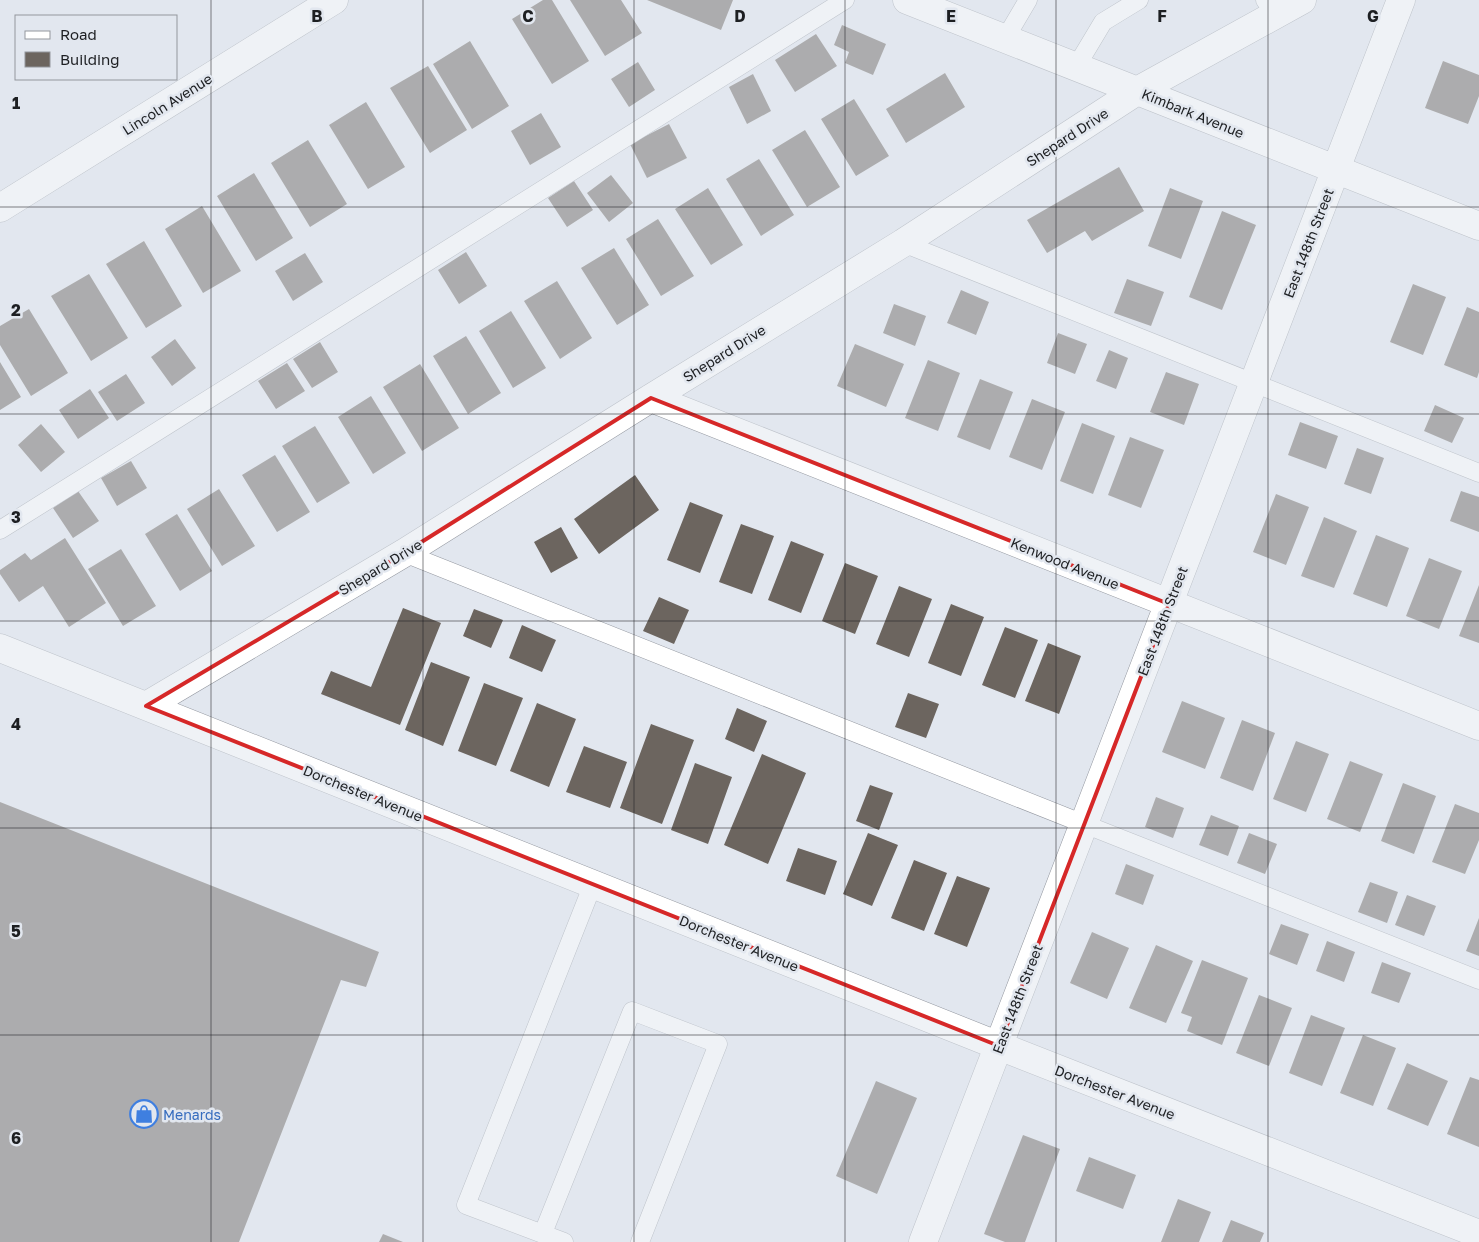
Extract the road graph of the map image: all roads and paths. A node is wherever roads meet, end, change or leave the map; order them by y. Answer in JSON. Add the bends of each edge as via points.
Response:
{"nodes":[{"id":1,"x":334,"y":0,"type":"edge"},
{"id":2,"x":846,"y":0,"type":"edge"},
{"id":3,"x":907,"y":0,"type":"edge"},
{"id":4,"x":1028,"y":0,"type":"edge"},
{"id":5,"x":1139,"y":0,"type":"edge"},
{"id":6,"x":1302,"y":0,"type":"edge"},
{"id":7,"x":1401,"y":0,"type":"edge"},
{"id":8,"x":1270,"y":8,"type":"edge"},
{"id":9,"x":1005,"y":39,"type":"junction"},
{"id":10,"x":1076,"y":67,"type":"junction"},
{"id":11,"x":1138,"y":91,"type":"junction"},
{"id":12,"x":1336,"y":170,"type":"junction"},
{"id":13,"x":0,"y":208,"type":"edge"},
{"id":14,"x":1479,"y":226,"type":"edge"},
{"id":15,"x":903,"y":243,"type":"junction"},
{"id":16,"x":1254,"y":383,"type":"junction"},
{"id":17,"x":651,"y":398,"type":"junction"},
{"id":18,"x":1479,"y":473,"type":"edge"},
{"id":19,"x":0,"y":530,"type":"edge"},
{"id":20,"x":404,"y":553,"type":"junction"},
{"id":21,"x":1169,"y":604,"type":"junction"},
{"id":22,"x":0,"y":648,"type":"edge"},
{"id":23,"x":146,"y":706,"type":"junction"},
{"id":24,"x":1479,"y":726,"type":"edge"},
{"id":25,"x":1084,"y":824,"type":"junction"},
{"id":26,"x":593,"y":884,"type":"junction"},
{"id":27,"x":1479,"y":980,"type":"edge"},
{"id":28,"x":999,"y":1046,"type":"junction"},
{"id":29,"x":543,"y":1234,"type":"junction"},
{"id":30,"x":1479,"y":1234,"type":"edge"},
{"id":31,"x":564,"y":1242,"type":"edge"},
{"id":32,"x":640,"y":1242,"type":"edge"},
{"id":33,"x":923,"y":1242,"type":"edge"}],
"edges":[{"from":1,"to":13,"type":"street","name":"Lincoln Avenue"},
{"from":2,"to":19,"type":"lane"},
{"from":3,"to":9,"type":"street","name":"Kimbark Avenue"},
{"from":4,"to":9,"type":"lane"},
{"from":5,"to":10,"type":"lane","via":[[1102,22]]},
{"from":6,"to":8,"type":"street","name":"Shepard Drive"},
{"from":7,"to":12,"type":"street","name":"East 148th Street"},
{"from":8,"to":11,"type":"street","name":"Shepard Drive"},
{"from":9,"to":10,"type":"street","name":"Kimbark Avenue"},
{"from":10,"to":11,"type":"street","name":"Kimbark Avenue"},
{"from":11,"to":12,"type":"street","name":"Kimbark Avenue"},
{"from":11,"to":15,"type":"street","name":"Shepard Drive"},
{"from":12,"to":14,"type":"street","name":"Kimbark Avenue"},
{"from":12,"to":16,"type":"street","name":"East 148th Street"},
{"from":15,"to":16,"type":"lane"},
{"from":15,"to":17,"type":"street","name":"Shepard Drive"},
{"from":16,"to":18,"type":"lane"},
{"from":16,"to":21,"type":"street","name":"East 148th Street"},
{"from":17,"to":20,"type":"street","name":"Shepard Drive"},
{"from":17,"to":21,"type":"street","name":"Kenwood Avenue"},
{"from":20,"to":23,"type":"street","name":"Shepard Drive"},
{"from":20,"to":25,"type":"lane"},
{"from":21,"to":24,"type":"street","name":"Kenwood Avenue"},
{"from":21,"to":25,"type":"street","name":"East 148th Street"},
{"from":22,"to":23,"type":"street","name":"Dorchester Avenue"},
{"from":23,"to":26,"type":"street","name":"Dorchester Avenue"},
{"from":25,"to":27,"type":"lane"},
{"from":25,"to":28,"type":"street","name":"East 148th Street"},
{"from":26,"to":28,"type":"street","name":"Dorchester Avenue"},
{"from":26,"to":29,"type":"lane","via":[[466,1205]]},
{"from":28,"to":30,"type":"street","name":"Dorchester Avenue"},
{"from":28,"to":33,"type":"street","name":"East 148th Street"},
{"from":29,"to":31,"type":"lane"},
{"from":29,"to":32,"type":"lane","via":[[632,1012],[718,1044]]}]}
